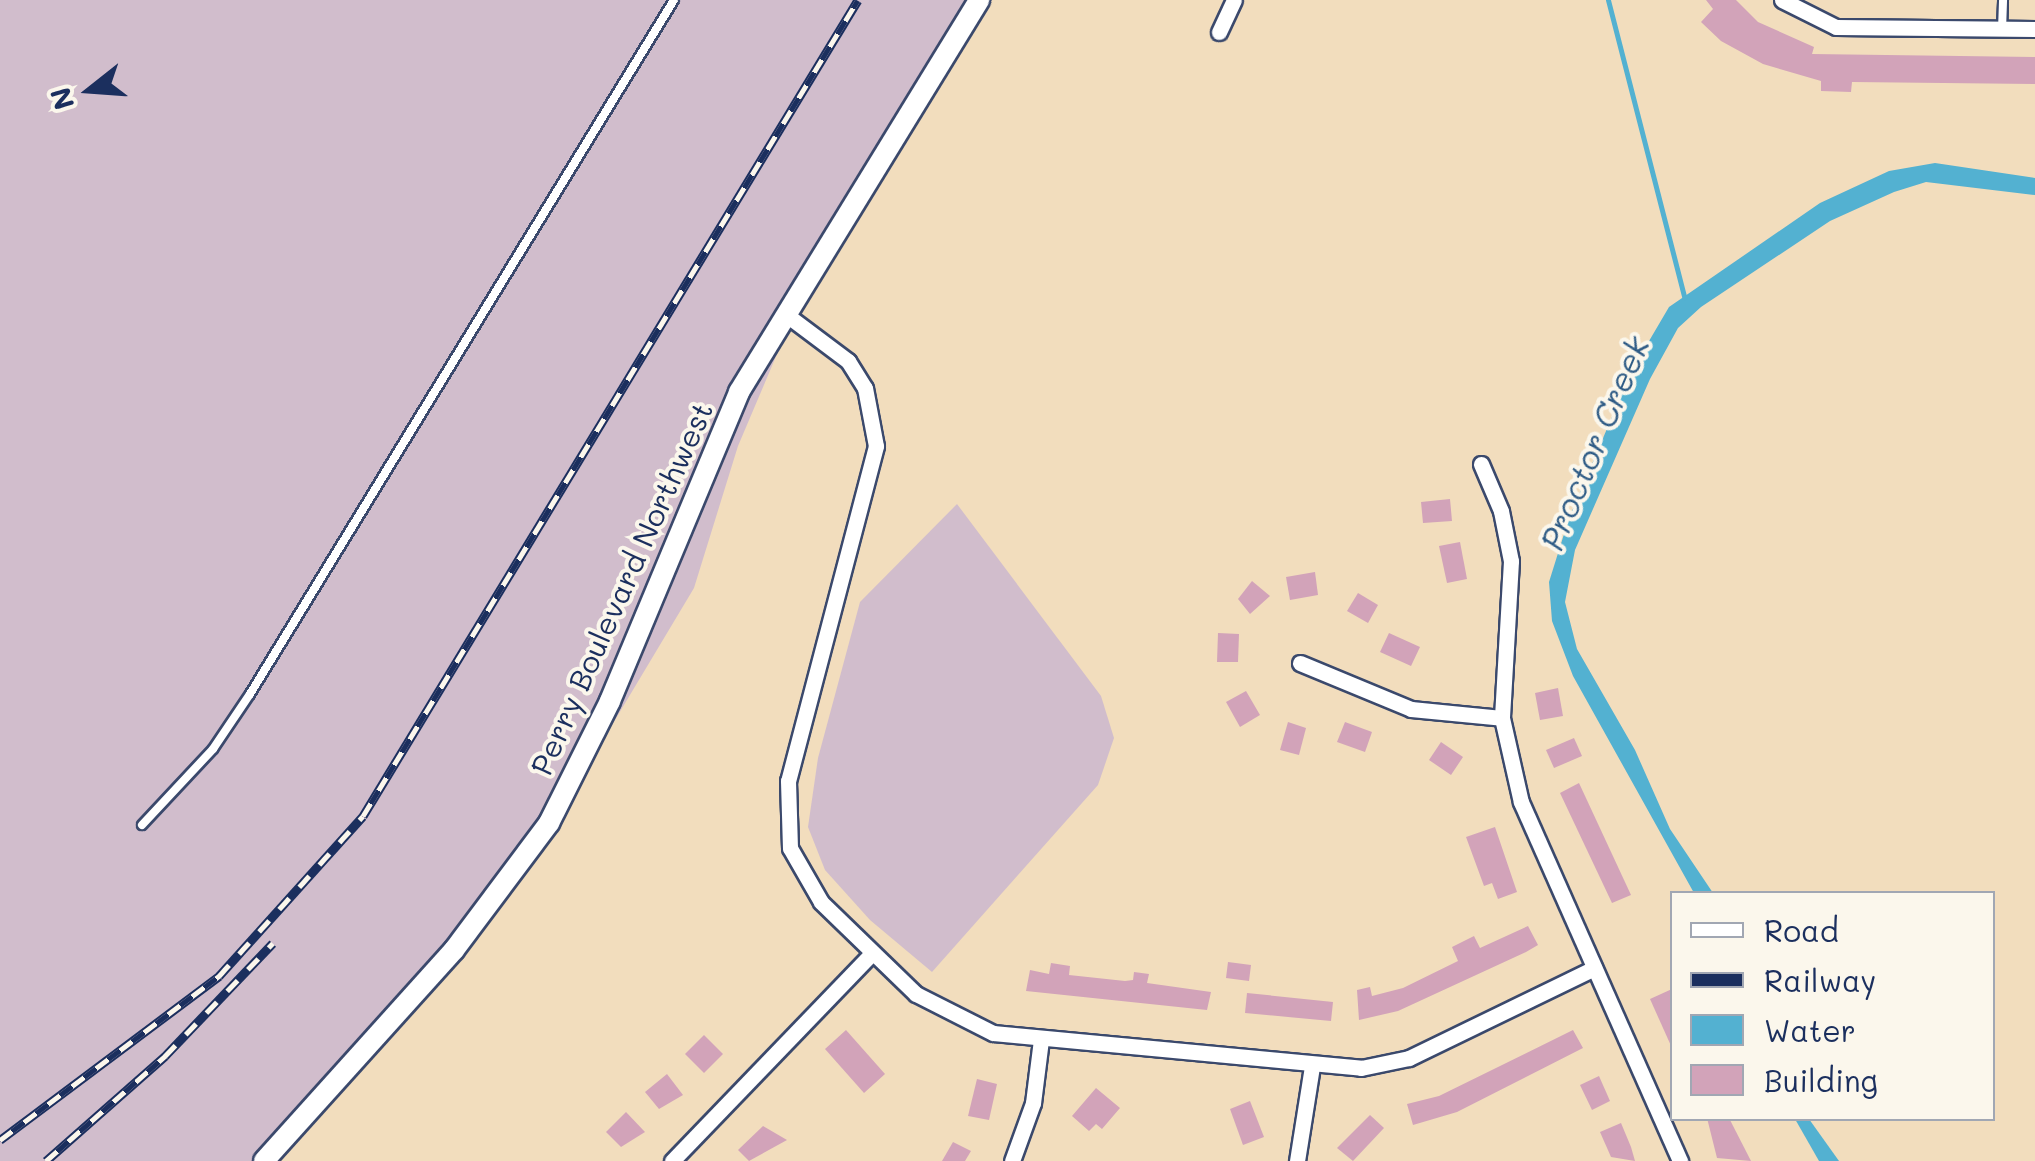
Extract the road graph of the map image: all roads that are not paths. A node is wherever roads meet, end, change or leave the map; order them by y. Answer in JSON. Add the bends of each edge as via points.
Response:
{"nodes":[{"id":1,"x":674,"y":0,"type":"edge"},
{"id":2,"x":979,"y":0,"type":"edge"},
{"id":3,"x":1234,"y":0,"type":"edge"},
{"id":4,"x":1782,"y":0,"type":"edge"},
{"id":5,"x":2003,"y":0,"type":"edge"},
{"id":6,"x":2035,"y":29,"type":"edge"},
{"id":7,"x":2002,"y":30,"type":"junction"},
{"id":8,"x":1219,"y":32,"type":"dead end"},
{"id":9,"x":788,"y":316,"type":"junction"},
{"id":10,"x":1482,"y":464,"type":"dead end"},
{"id":11,"x":1300,"y":663,"type":"dead end"},
{"id":12,"x":1502,"y":718,"type":"junction"},
{"id":13,"x":142,"y":825,"type":"dead end"},
{"id":14,"x":872,"y":952,"type":"junction"},
{"id":15,"x":1594,"y":968,"type":"junction"},
{"id":16,"x":1042,"y":1040,"type":"junction"},
{"id":17,"x":1312,"y":1066,"type":"junction"},
{"id":18,"x":264,"y":1161,"type":"edge"},
{"id":19,"x":672,"y":1161,"type":"edge"},
{"id":20,"x":1012,"y":1161,"type":"edge"},
{"id":21,"x":1297,"y":1161,"type":"edge"},
{"id":22,"x":1680,"y":1161,"type":"edge"}],
"edges":[{"from":1,"to":13,"type":"lane","via":[[250,694],[213,748]]},
{"from":2,"to":9,"type":"street","name":"Perry Boulevard Northwest"},
{"from":3,"to":8,"type":"street"},
{"from":4,"to":7,"type":"street","via":[[1836,27]]},
{"from":5,"to":7,"type":"lane"},
{"from":6,"to":7,"type":"street"},
{"from":9,"to":14,"type":"street","via":[[848,361],[875,424],[872,473],[784,812],[804,881]]},
{"from":9,"to":18,"type":"street","name":"Perry Boulevard Northwest","via":[[739,392],[610,701],[549,822],[454,950]]},
{"from":10,"to":12,"type":"street","via":[[1512,561]]},
{"from":11,"to":12,"type":"street","via":[[1411,709]]},
{"from":12,"to":15,"type":"street","via":[[1520,802]]},
{"from":14,"to":16,"type":"street","via":[[950,1016],[993,1033]]},
{"from":14,"to":19,"type":"street"},
{"from":15,"to":17,"type":"street","via":[[1410,1058],[1362,1068]]},
{"from":15,"to":22,"type":"street"},
{"from":16,"to":17,"type":"street"},
{"from":16,"to":20,"type":"street","via":[[1033,1103]]},
{"from":17,"to":21,"type":"street"}]}
